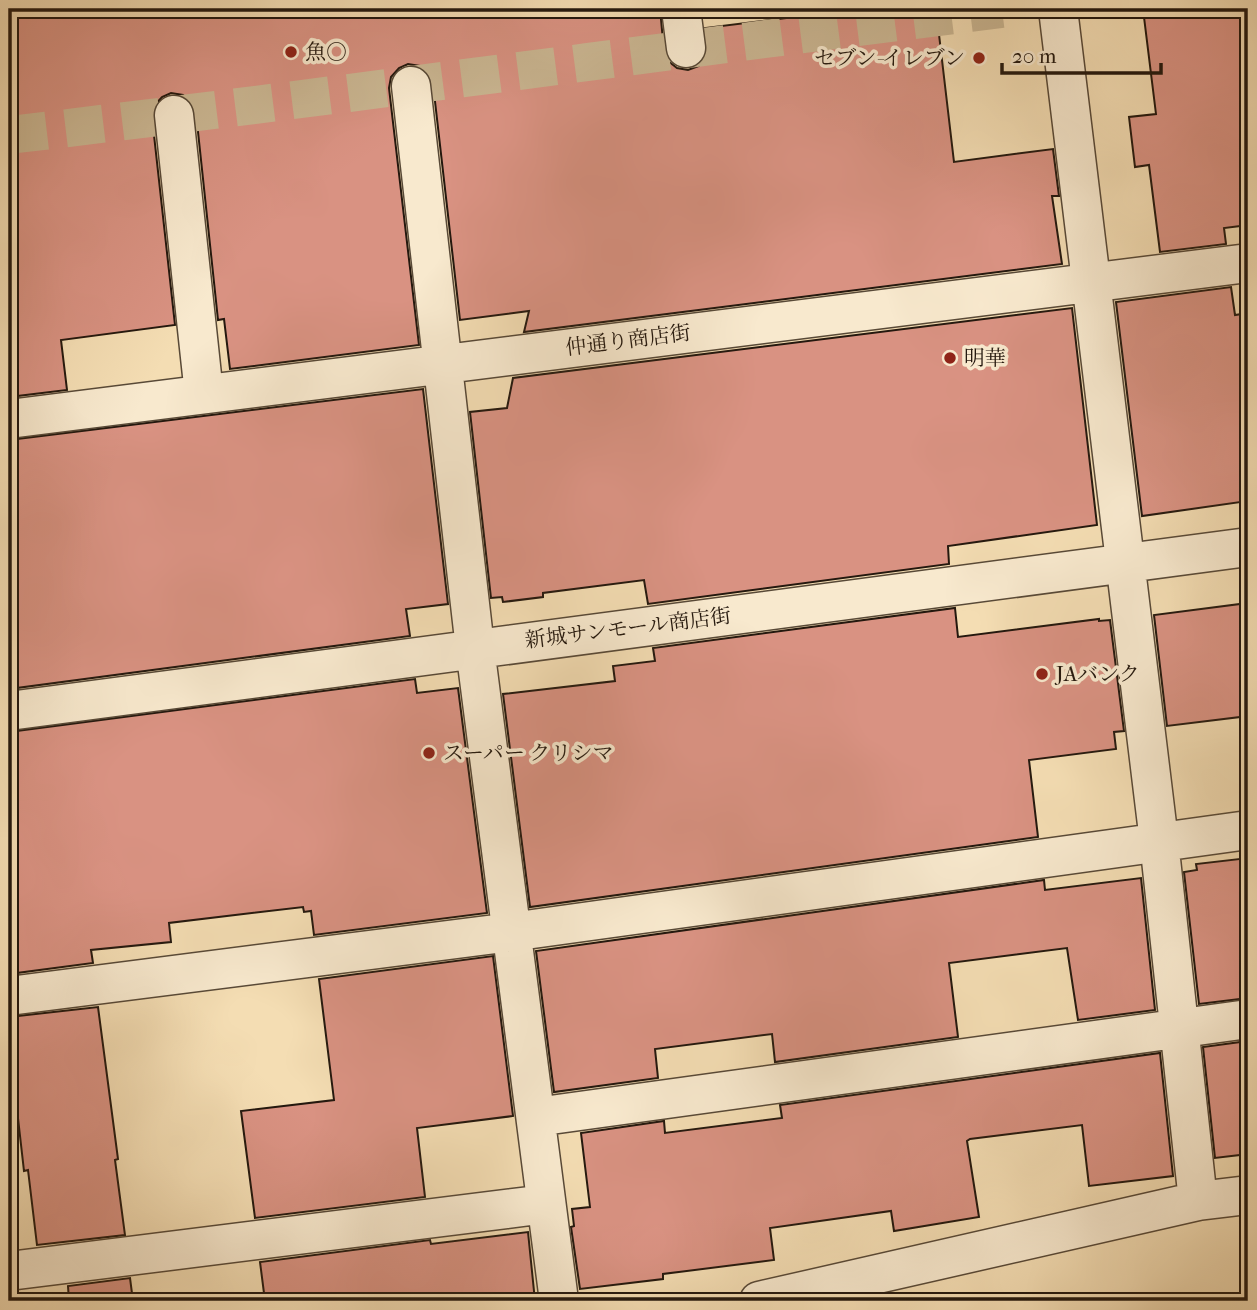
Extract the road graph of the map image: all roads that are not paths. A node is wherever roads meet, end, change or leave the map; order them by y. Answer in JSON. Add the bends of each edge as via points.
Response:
{"nodes":[{"id":1,"x":681,"y":9,"type":"edge"},
{"id":2,"x":1058,"y":9,"type":"edge"},
{"id":3,"x":686,"y":48,"type":"dead end"},
{"id":4,"x":411,"y":86,"type":"dead end"},
{"id":5,"x":174,"y":116,"type":"dead end"},
{"id":6,"x":1248,"y":263,"type":"edge"},
{"id":7,"x":1091,"y":283,"type":"junction"},
{"id":8,"x":442,"y":364,"type":"junction"},
{"id":9,"x":204,"y":394,"type":"junction"},
{"id":10,"x":9,"y":419,"type":"edge"},
{"id":11,"x":1248,"y":547,"type":"edge"},
{"id":12,"x":1125,"y":563,"type":"junction"},
{"id":13,"x":475,"y":648,"type":"junction"},
{"id":14,"x":9,"y":710,"type":"edge"},
{"id":15,"x":1248,"y":830,"type":"edge"},
{"id":16,"x":1159,"y":841,"type":"junction"},
{"id":17,"x":511,"y":932,"type":"junction"},
{"id":18,"x":9,"y":996,"type":"edge"},
{"id":19,"x":1248,"y":1019,"type":"edge"},
{"id":20,"x":1179,"y":1027,"type":"junction"},
{"id":21,"x":536,"y":1117,"type":"junction"},
{"id":22,"x":1248,"y":1195,"type":"edge"},
{"id":23,"x":1198,"y":1201,"type":"junction"},
{"id":24,"x":546,"y":1204,"type":"junction"},
{"id":25,"x":9,"y":1271,"type":"edge"},
{"id":26,"x":559,"y":1301,"type":"edge"},
{"id":27,"x":759,"y":1301,"type":"edge"}],
"edges":[{"from":1,"to":3,"type":"street"},
{"from":2,"to":7,"type":"street"},
{"from":4,"to":8,"type":"street"},
{"from":5,"to":9,"type":"street"},
{"from":6,"to":7,"type":"street","name":"仲通り商店街"},
{"from":7,"to":8,"type":"street","name":"仲通り商店街"},
{"from":7,"to":12,"type":"street"},
{"from":8,"to":9,"type":"street","name":"仲通り商店街"},
{"from":8,"to":13,"type":"street"},
{"from":9,"to":10,"type":"street","name":"仲通り商店街"},
{"from":11,"to":12,"type":"street","name":"新城サンモール商店街"},
{"from":12,"to":13,"type":"street","name":"新城サンモール商店街"},
{"from":12,"to":16,"type":"street"},
{"from":13,"to":14,"type":"street","name":"新城サンモール商店街"},
{"from":13,"to":17,"type":"street"},
{"from":15,"to":16,"type":"street"},
{"from":16,"to":17,"type":"street"},
{"from":16,"to":20,"type":"street"},
{"from":17,"to":18,"type":"street"},
{"from":17,"to":21,"type":"street"},
{"from":19,"to":20,"type":"street"},
{"from":20,"to":21,"type":"street"},
{"from":20,"to":23,"type":"street"},
{"from":21,"to":24,"type":"street"},
{"from":22,"to":23,"type":"street"},
{"from":23,"to":27,"type":"street"},
{"from":24,"to":25,"type":"street"},
{"from":24,"to":26,"type":"street"}]}
